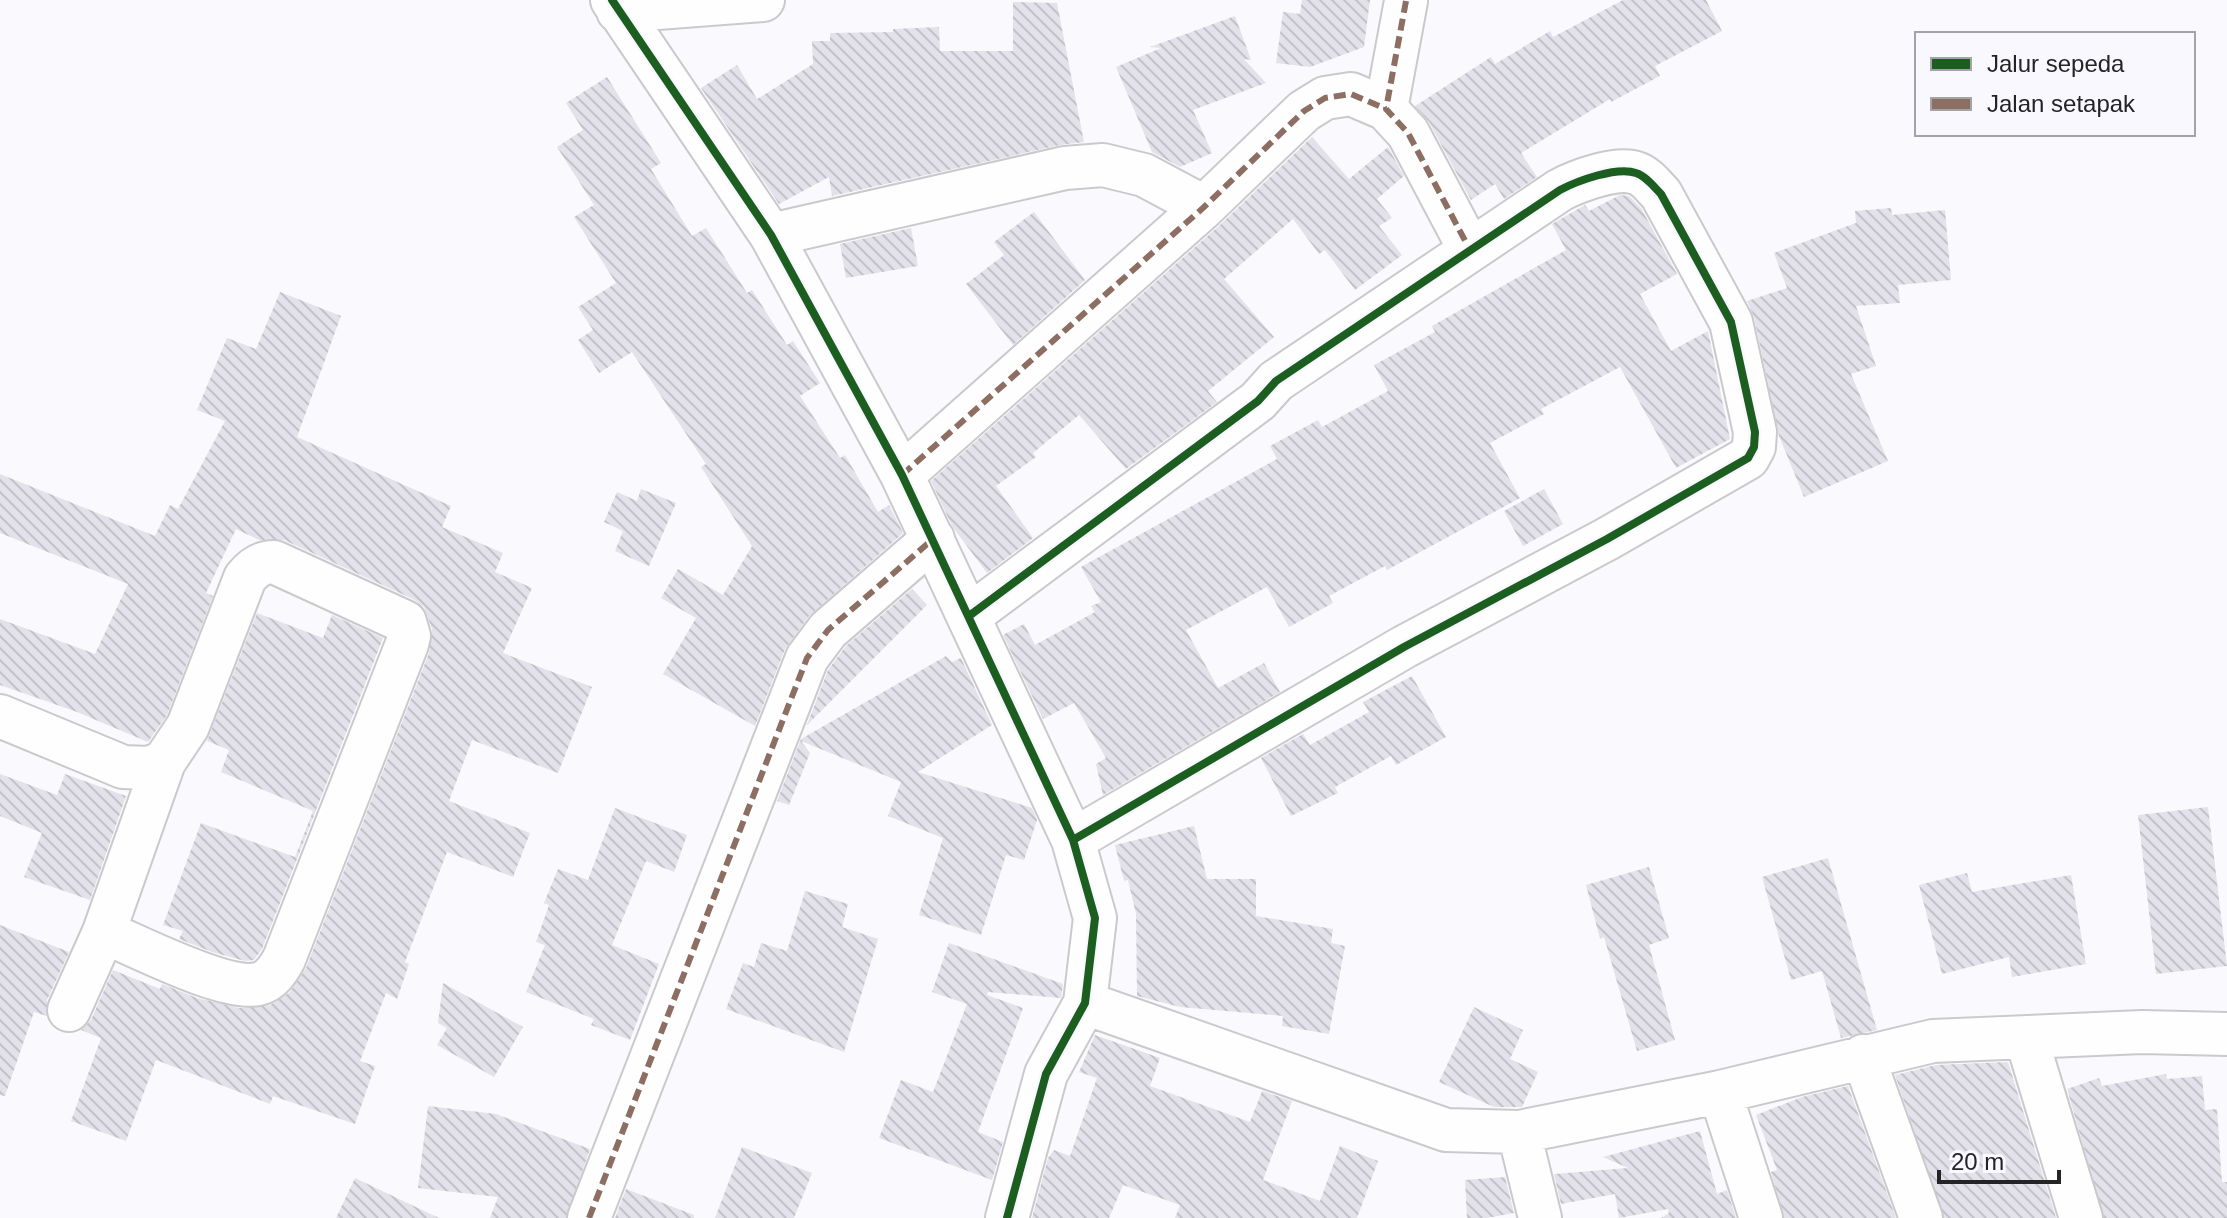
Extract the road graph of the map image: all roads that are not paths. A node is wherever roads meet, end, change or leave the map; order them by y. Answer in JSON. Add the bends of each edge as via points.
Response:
{"nodes":[{"id":1,"x":763,"y":0,"type":"edge"},
{"id":2,"x":1406,"y":1,"type":"edge"},
{"id":3,"x":615,"y":5,"type":"edge"},
{"id":4,"x":1386,"y":109,"type":"junction"},
{"id":5,"x":1204,"y":207,"type":"junction"},
{"id":6,"x":771,"y":235,"type":"junction"},
{"id":7,"x":1470,"y":250,"type":"junction"},
{"id":8,"x":902,"y":475,"type":"junction"},
{"id":9,"x":933,"y":539,"type":"junction"},
{"id":10,"x":969,"y":616,"type":"junction"},
{"id":11,"x":0,"y":716,"type":"edge"},
{"id":12,"x":164,"y":762,"type":"junction"},
{"id":13,"x":1073,"y":840,"type":"junction"},
{"id":14,"x":104,"y":932,"type":"junction"},
{"id":15,"x":1085,"y":1003,"type":"junction"},
{"id":16,"x":69,"y":1010,"type":"dead end"},
{"id":17,"x":2227,"y":1034,"type":"edge"},
{"id":18,"x":2026,"y":1037,"type":"junction"},
{"id":19,"x":1863,"y":1056,"type":"junction"},
{"id":20,"x":1720,"y":1092,"type":"junction"},
{"id":21,"x":1519,"y":1132,"type":"junction"},
{"id":22,"x":589,"y":1218,"type":"edge"},
{"id":23,"x":1007,"y":1218,"type":"edge"},
{"id":24,"x":1540,"y":1218,"type":"edge"},
{"id":25,"x":1761,"y":1218,"type":"edge"},
{"id":26,"x":1921,"y":1218,"type":"edge"},
{"id":27,"x":2081,"y":1218,"type":"edge"}],
"edges":[{"from":1,"to":3,"type":"street"},
{"from":2,"to":4,"type":"street"},
{"from":3,"to":6,"type":"street"},
{"from":4,"to":5,"type":"street","via":[[1351,94],[1325,98],[1304,111]]},
{"from":4,"to":7,"type":"street","via":[[1408,133]]},
{"from":5,"to":6,"type":"street","via":[[1144,175],[1103,165],[1065,168]]},
{"from":5,"to":8,"type":"street"},
{"from":6,"to":8,"type":"street"},
{"from":7,"to":10,"type":"street","via":[[1276,381],[1258,401]]},
{"from":7,"to":13,"type":"street","via":[[1576,181],[1619,172],[1636,172],[1648,180],[1661,194],[1731,322],[1755,432],[1748,458],[1404,647]]},
{"from":8,"to":9,"type":"street"},
{"from":9,"to":10,"type":"street"},
{"from":9,"to":22,"type":"street","via":[[828,630],[807,658]]},
{"from":10,"to":13,"type":"street"},
{"from":11,"to":12,"type":"street","via":[[123,767],[149,768]]},
{"from":12,"to":14,"type":"street"},
{"from":12,"to":14,"type":"street","via":[[188,726],[245,578],[257,566],[274,562],[405,622],[407,644],[276,973],[262,983],[235,983]]},
{"from":13,"to":15,"type":"street","via":[[1095,918]]},
{"from":14,"to":16,"type":"street"},
{"from":15,"to":21,"type":"street","via":[[1446,1130]]},
{"from":15,"to":23,"type":"street","via":[[1046,1074]]},
{"from":17,"to":18,"type":"street"},
{"from":18,"to":19,"type":"street","via":[[1933,1041]]},
{"from":18,"to":27,"type":"street"},
{"from":19,"to":20,"type":"street"},
{"from":19,"to":26,"type":"street"},
{"from":20,"to":21,"type":"street"},
{"from":20,"to":25,"type":"street"},
{"from":21,"to":24,"type":"street"}]}
